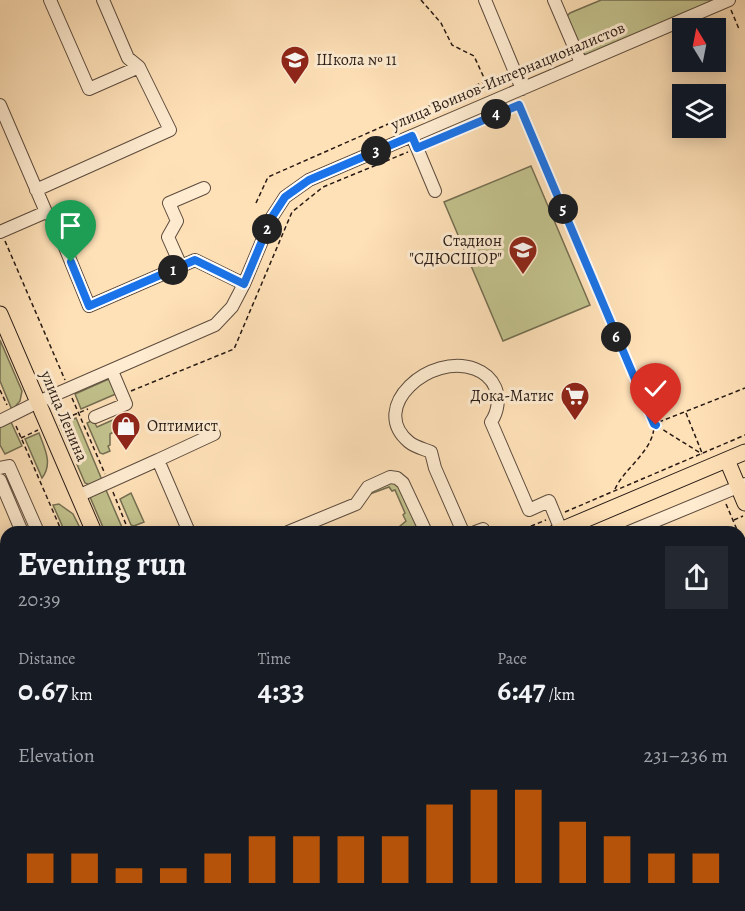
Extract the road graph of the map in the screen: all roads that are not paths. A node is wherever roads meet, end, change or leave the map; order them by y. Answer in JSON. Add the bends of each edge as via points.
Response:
{"nodes":[{"id":1,"x":50,"y":0,"type":"edge"},
{"id":2,"x":103,"y":0,"type":"edge"},
{"id":3,"x":485,"y":0,"type":"edge"},
{"id":4,"x":554,"y":0,"type":"edge"},
{"id":5,"x":728,"y":1,"type":"edge"},
{"id":6,"x":580,"y":63,"type":"junction"},
{"id":7,"x":139,"y":67,"type":"junction"},
{"id":8,"x":518,"y":90,"type":"junction"},
{"id":9,"x":0,"y":105,"type":"edge"},
{"id":10,"x":412,"y":136,"type":"junction"},
{"id":11,"x":204,"y":188,"type":"dead end"},
{"id":12,"x":36,"y":190,"type":"junction"},
{"id":13,"x":435,"y":191,"type":"dead end"},
{"id":14,"x":45,"y":212,"type":"junction"},
{"id":15,"x":0,"y":232,"type":"edge"},
{"id":16,"x":181,"y":267,"type":"junction"},
{"id":17,"x":244,"y":284,"type":"junction"},
{"id":18,"x":0,"y":314,"type":"edge"},
{"id":19,"x":112,"y":371,"type":"junction"},
{"id":20,"x":38,"y":402,"type":"junction"},
{"id":21,"x":92,"y":413,"type":"road end"},
{"id":22,"x":6,"y":418,"type":"edge"},
{"id":23,"x":214,"y":434,"type":"dead end"},
{"id":24,"x":745,"y":452,"type":"edge"},
{"id":25,"x":158,"y":459,"type":"junction"},
{"id":26,"x":727,"y":460,"type":"junction"},
{"id":27,"x":0,"y":468,"type":"edge"},
{"id":28,"x":0,"y":480,"type":"edge"},
{"id":29,"x":742,"y":486,"type":"edge"},
{"id":30,"x":78,"y":496,"type":"junction"},
{"id":31,"x":745,"y":503,"type":"edge"},
{"id":32,"x":19,"y":526,"type":"edge"},
{"id":33,"x":35,"y":526,"type":"edge"},
{"id":34,"x":91,"y":526,"type":"edge"},
{"id":35,"x":186,"y":526,"type":"edge"},
{"id":36,"x":303,"y":526,"type":"edge"},
{"id":37,"x":423,"y":526,"type":"edge"},
{"id":38,"x":460,"y":526,"type":"edge"},
{"id":39,"x":557,"y":526,"type":"edge"},
{"id":40,"x":644,"y":526,"type":"edge"}],
"edges":[{"from":1,"to":7,"type":"street","via":[[89,89]]},
{"from":2,"to":7,"type":"street","via":[[128,58]]},
{"from":3,"to":8,"type":"street","via":[[514,68]]},
{"from":4,"to":6,"type":"street"},
{"from":5,"to":6,"type":"street","name":"улица Воинов-Интернационалистов"},
{"from":6,"to":8,"type":"street","name":"улица Воинов-Интернационалистов"},
{"from":7,"to":12,"type":"street","via":[[170,130]]},
{"from":8,"to":10,"type":"street","name":"улица Воинов-Интернационалистов"},
{"from":9,"to":12,"type":"street"},
{"from":10,"to":13,"type":"street"},
{"from":10,"to":17,"type":"street","name":"улица Воинов-Интернационалистов","via":[[309,180],[285,197],[272,217]]},
{"from":11,"to":16,"type":"street","via":[[169,203],[177,221],[168,237]]},
{"from":12,"to":14,"type":"street"},
{"from":14,"to":15,"type":"street"},
{"from":14,"to":16,"type":"street","via":[[53,218],[89,306]]},
{"from":16,"to":17,"type":"street","via":[[195,260]]},
{"from":17,"to":19,"type":"street","name":"улица Воинов-Интернационалистов","via":[[232,307],[215,325]]},
{"from":18,"to":20,"type":"main road","name":"улица Ленина"},
{"from":19,"to":20,"type":"street","name":"улица Воинов-Интернационалистов"},
{"from":19,"to":21,"type":"street","via":[[126,404]]},
{"from":20,"to":22,"type":"street","name":"улица Воинов-Интернационалистов"},
{"from":20,"to":30,"type":"main road","name":"улица Ленина"},
{"from":23,"to":25,"type":"street"},
{"from":24,"to":26,"type":"main road"},
{"from":25,"to":30,"type":"street"},
{"from":25,"to":35,"type":"street"},
{"from":26,"to":29,"type":"main road"},
{"from":26,"to":39,"type":"main road","via":[[705,461]]},
{"from":27,"to":33,"type":"street","via":[[9,466]]},
{"from":28,"to":32,"type":"street"},
{"from":29,"to":31,"type":"main road"},
{"from":29,"to":40,"type":"street"},
{"from":30,"to":34,"type":"main road","name":"улица Ленина"},
{"from":36,"to":37,"type":"street","via":[[356,504],[368,487],[390,477],[403,483]]},
{"from":38,"to":39,"type":"street","via":[[430,452],[402,434],[396,417],[407,388],[426,373],[459,365],[483,372],[494,384],[498,401],[491,422],[529,510],[549,501]]}]}
